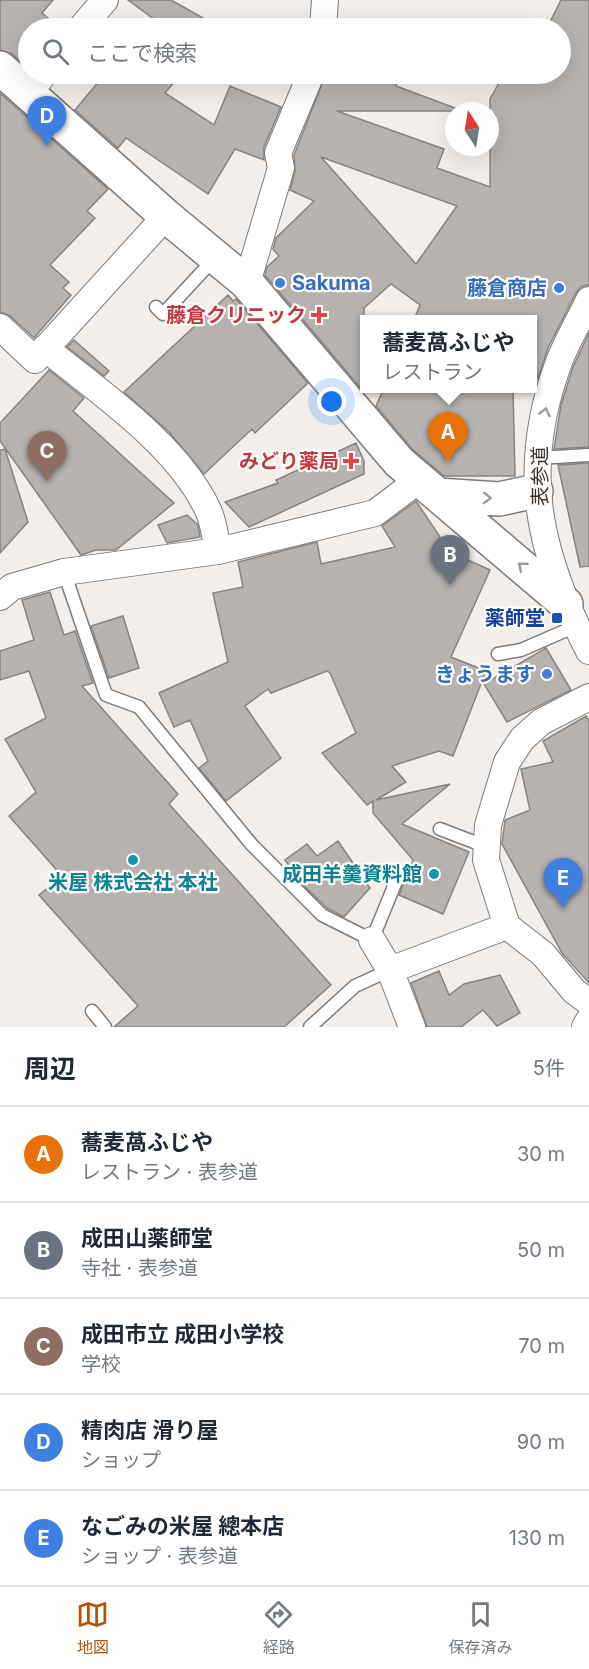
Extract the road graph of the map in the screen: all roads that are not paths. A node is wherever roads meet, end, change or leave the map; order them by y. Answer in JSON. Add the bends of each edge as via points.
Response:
{"nodes":[{"id":1,"x":105,"y":0,"type":"edge"},
{"id":2,"x":325,"y":0,"type":"edge"},
{"id":3,"x":90,"y":18,"type":"edge"},
{"id":4,"x":324,"y":18,"type":"edge"},
{"id":5,"x":0,"y":68,"type":"edge"},
{"id":6,"x":18,"y":76,"type":"edge"},
{"id":7,"x":35,"y":84,"type":"edge"},
{"id":8,"x":307,"y":84,"type":"edge"},
{"id":9,"x":166,"y":216,"type":"junction"},
{"id":10,"x":216,"y":257,"type":"junction"},
{"id":11,"x":247,"y":283,"type":"junction"},
{"id":12,"x":589,"y":300,"type":"edge"},
{"id":13,"x":156,"y":308,"type":"dead end"},
{"id":14,"x":0,"y":327,"type":"edge"},
{"id":15,"x":45,"y":348,"type":"junction"},
{"id":16,"x":589,"y":455,"type":"edge"},
{"id":17,"x":536,"y":458,"type":"junction"},
{"id":18,"x":429,"y":487,"type":"junction"},
{"id":19,"x":536,"y":491,"type":"junction"},
{"id":20,"x":218,"y":550,"type":"junction"},
{"id":21,"x":64,"y":572,"type":"junction"},
{"id":22,"x":0,"y":597,"type":"edge"},
{"id":23,"x":571,"y":615,"type":"junction"},
{"id":24,"x":589,"y":651,"type":"edge"},
{"id":25,"x":498,"y":654,"type":"dead end"},
{"id":26,"x":589,"y":697,"type":"edge"},
{"id":27,"x":440,"y":829,"type":"dead end"},
{"id":28,"x":487,"y":847,"type":"junction"},
{"id":29,"x":399,"y":874,"type":"dead end"},
{"id":30,"x":507,"y":926,"type":"junction"},
{"id":31,"x":372,"y":940,"type":"junction"},
{"id":32,"x":390,"y":970,"type":"junction"},
{"id":33,"x":589,"y":1002,"type":"edge"},
{"id":34,"x":92,"y":1011,"type":"dead end"},
{"id":35,"x":589,"y":1020,"type":"edge"},
{"id":36,"x":105,"y":1027,"type":"edge"},
{"id":37,"x":310,"y":1027,"type":"edge"},
{"id":38,"x":412,"y":1027,"type":"edge"},
{"id":39,"x":585,"y":1027,"type":"edge"}],
"edges":[{"from":1,"to":3,"type":"street"},
{"from":2,"to":4,"type":"street"},
{"from":5,"to":6,"type":"street"},
{"from":7,"to":9,"type":"street"},
{"from":8,"to":11,"type":"street","via":[[278,153],[281,168]]},
{"from":9,"to":10,"type":"street"},
{"from":9,"to":15,"type":"street"},
{"from":10,"to":11,"type":"street"},
{"from":10,"to":13,"type":"lane","via":[[163,314]]},
{"from":11,"to":18,"type":"street","via":[[399,462]]},
{"from":17,"to":12,"type":"street","name":"表参道","one_way":true,"via":[[559,362]]},
{"from":14,"to":15,"type":"street","via":[[35,360]]},
{"from":15,"to":20,"type":"street","via":[[165,448],[190,477],[209,512]]},
{"from":16,"to":17,"type":"lane"},
{"from":17,"to":19,"type":"street","name":"表参道"},
{"from":18,"to":19,"type":"street","one_way":true,"via":[[499,499]]},
{"from":18,"to":20,"type":"street","via":[[375,513]]},
{"from":23,"to":18,"type":"street","one_way":true},
{"from":19,"to":23,"type":"street","name":"表参道","via":[[543,534]]},
{"from":20,"to":21,"type":"street"},
{"from":21,"to":22,"type":"street","via":[[12,587]]},
{"from":21,"to":31,"type":"lane","via":[[106,694],[139,707],[252,845],[322,915]]},
{"from":23,"to":24,"type":"street","name":"表参道"},
{"from":23,"to":25,"type":"lane","via":[[521,650]]},
{"from":26,"to":28,"type":"street","via":[[541,722],[522,739],[507,762],[488,825]]},
{"from":27,"to":28,"type":"lane"},
{"from":28,"to":30,"type":"street","via":[[486,860]]},
{"from":29,"to":31,"type":"lane"},
{"from":30,"to":32,"type":"street"},
{"from":30,"to":33,"type":"street","via":[[543,954],[574,991]]},
{"from":31,"to":32,"type":"street"},
{"from":32,"to":37,"type":"lane","via":[[355,986]]},
{"from":32,"to":38,"type":"street"},
{"from":34,"to":36,"type":"lane"},
{"from":35,"to":39,"type":"street"}]}
